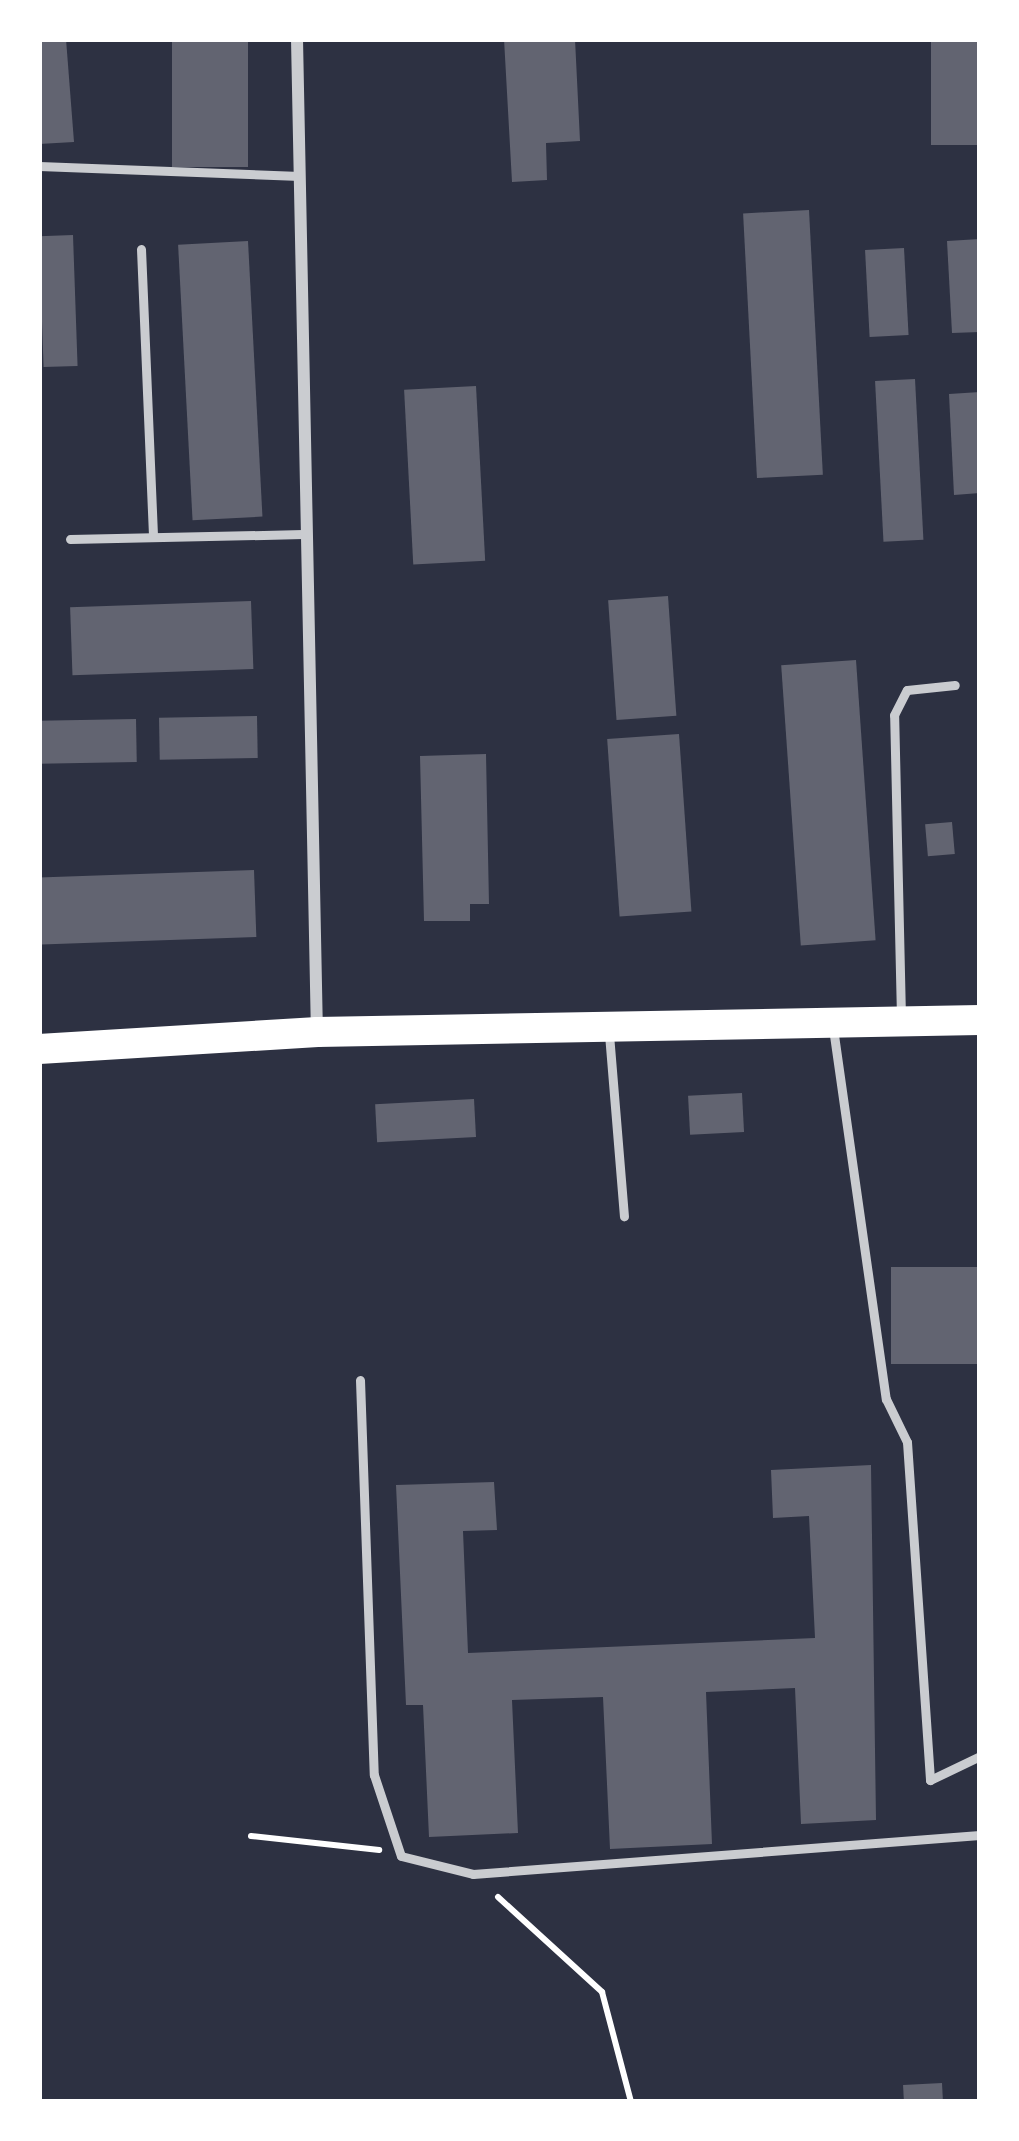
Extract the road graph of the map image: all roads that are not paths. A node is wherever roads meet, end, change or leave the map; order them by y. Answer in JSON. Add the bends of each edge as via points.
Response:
{"nodes":[{"id":1,"x":297,"y":39,"type":"edge"},
{"id":2,"x":39,"y":166,"type":"edge"},
{"id":3,"x":300,"y":176,"type":"junction"},
{"id":4,"x":141,"y":249,"type":"dead end"},
{"id":5,"x":303,"y":534,"type":"junction"},
{"id":6,"x":153,"y":537,"type":"junction"},
{"id":7,"x":70,"y":539,"type":"dead end"},
{"id":8,"x":955,"y":685,"type":"dead end"},
{"id":9,"x":831,"y":1019,"type":"junction"},
{"id":10,"x":901,"y":1019,"type":"junction"},
{"id":11,"x":980,"y":1020,"type":"edge"},
{"id":12,"x":608,"y":1023,"type":"junction"},
{"id":13,"x":317,"y":1032,"type":"junction"},
{"id":14,"x":39,"y":1049,"type":"edge"},
{"id":15,"x":624,"y":1216,"type":"dead end"},
{"id":16,"x":360,"y":1380,"type":"dead end"},
{"id":17,"x":980,"y":1756,"type":"edge"},
{"id":18,"x":980,"y":1835,"type":"edge"}],
"edges":[{"from":1,"to":3,"type":"street"},
{"from":2,"to":3,"type":"lane"},
{"from":3,"to":5,"type":"street"},
{"from":4,"to":6,"type":"lane"},
{"from":5,"to":6,"type":"lane"},
{"from":5,"to":13,"type":"street"},
{"from":6,"to":7,"type":"lane"},
{"from":8,"to":10,"type":"lane","via":[[907,689],[894,715]]},
{"from":9,"to":10,"type":"highway"},
{"from":9,"to":12,"type":"highway"},
{"from":9,"to":17,"type":"lane","via":[[886,1399],[907,1442],[931,1780]]},
{"from":10,"to":11,"type":"highway"},
{"from":12,"to":13,"type":"highway"},
{"from":12,"to":15,"type":"lane"},
{"from":13,"to":14,"type":"highway"},
{"from":16,"to":18,"type":"lane","via":[[374,1775],[401,1856],[473,1874]]}]}
